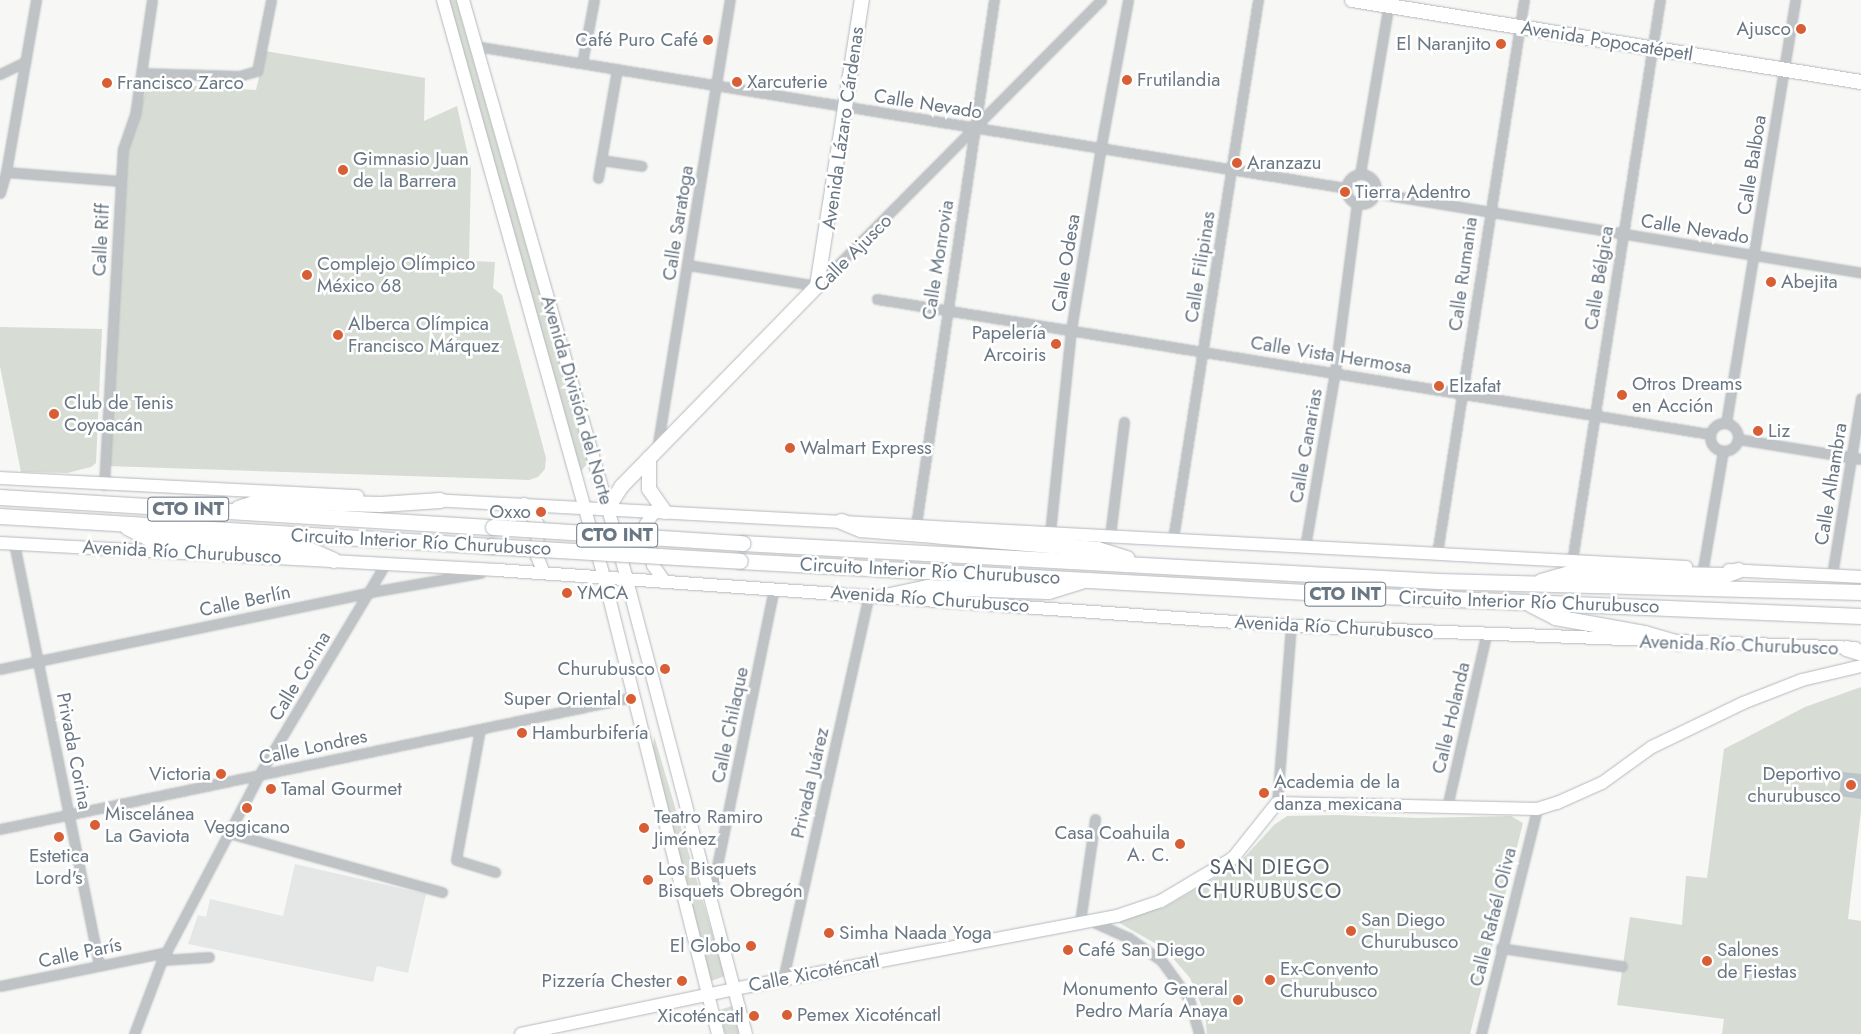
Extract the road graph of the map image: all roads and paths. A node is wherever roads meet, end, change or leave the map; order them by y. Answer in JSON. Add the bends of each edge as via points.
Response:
{"nodes":[{"id":1,"x":36,"y":0,"type":"edge"},
{"id":2,"x":152,"y":0,"type":"edge"},
{"id":3,"x":271,"y":0,"type":"edge"},
{"id":4,"x":443,"y":0,"type":"edge"},
{"id":5,"x":463,"y":0,"type":"edge"},
{"id":6,"x":594,"y":0,"type":"edge"},
{"id":7,"x":730,"y":0,"type":"edge"},
{"id":8,"x":862,"y":0,"type":"edge"},
{"id":9,"x":994,"y":0,"type":"edge"},
{"id":10,"x":1100,"y":0,"type":"edge"},
{"id":11,"x":1128,"y":0,"type":"edge"},
{"id":12,"x":1258,"y":0,"type":"edge"},
{"id":13,"x":1352,"y":0,"type":"edge"},
{"id":14,"x":1524,"y":0,"type":"edge"},
{"id":15,"x":1660,"y":0,"type":"edge"},
{"id":16,"x":1795,"y":0,"type":"edge"},
{"id":17,"x":1389,"y":3,"type":"edge"},
{"id":18,"x":1519,"y":27,"type":"junction"},
{"id":19,"x":474,"y":46,"type":"junction"},
{"id":20,"x":1652,"y":49,"type":"junction"},
{"id":21,"x":25,"y":62,"type":"junction"},
{"id":22,"x":582,"y":63,"type":"junction"},
{"id":23,"x":617,"y":69,"type":"junction"},
{"id":24,"x":1784,"y":70,"type":"junction"},
{"id":25,"x":141,"y":73,"type":"junction"},
{"id":26,"x":0,"y":74,"type":"edge"},
{"id":27,"x":1861,"y":82,"type":"edge"},
{"id":28,"x":716,"y":85,"type":"junction"},
{"id":29,"x":846,"y":107,"type":"junction"},
{"id":30,"x":976,"y":129,"type":"junction"},
{"id":31,"x":1100,"y":146,"type":"junction"},
{"id":32,"x":601,"y":160,"type":"junction"},
{"id":33,"x":642,"y":166,"type":"dead end"},
{"id":34,"x":1231,"y":168,"type":"junction"},
{"id":35,"x":6,"y":172,"type":"junction"},
{"id":36,"x":1360,"y":174,"type":"junction"},
{"id":37,"x":598,"y":178,"type":"dead end"},
{"id":38,"x":121,"y":181,"type":"junction"},
{"id":39,"x":1346,"y":188,"type":"junction"},
{"id":40,"x":0,"y":192,"type":"edge"},
{"id":41,"x":1375,"y":193,"type":"junction"},
{"id":42,"x":1357,"y":203,"type":"junction"},
{"id":43,"x":1488,"y":212,"type":"junction"},
{"id":44,"x":1622,"y":234,"type":"junction"},
{"id":45,"x":1754,"y":256,"type":"junction"},
{"id":46,"x":688,"y":265,"type":"junction"},
{"id":47,"x":1861,"y":273,"type":"edge"},
{"id":48,"x":817,"y":286,"type":"junction"},
{"id":49,"x":878,"y":299,"type":"dead end"},
{"id":50,"x":946,"y":309,"type":"junction"},
{"id":51,"x":1071,"y":330,"type":"junction"},
{"id":52,"x":1203,"y":351,"type":"junction"},
{"id":53,"x":1335,"y":372,"type":"junction"},
{"id":54,"x":1462,"y":394,"type":"junction"},
{"id":55,"x":1861,"y":398,"type":"edge"},
{"id":56,"x":1594,"y":414,"type":"junction"},
{"id":57,"x":1124,"y":422,"type":"dead end"},
{"id":58,"x":1726,"y":423,"type":"junction"},
{"id":59,"x":1710,"y":434,"type":"junction"},
{"id":60,"x":1738,"y":439,"type":"junction"},
{"id":61,"x":1722,"y":451,"type":"junction"},
{"id":62,"x":653,"y":455,"type":"junction"},
{"id":63,"x":1857,"y":458,"type":"edge"},
{"id":64,"x":0,"y":478,"type":"edge"},
{"id":65,"x":104,"y":485,"type":"junction"},
{"id":66,"x":0,"y":497,"type":"edge"},
{"id":67,"x":440,"y":500,"type":"junction"},
{"id":68,"x":524,"y":504,"type":"junction"},
{"id":69,"x":553,"y":506,"type":"junction"},
{"id":70,"x":583,"y":507,"type":"junction"},
{"id":71,"x":608,"y":508,"type":"junction"},
{"id":72,"x":229,"y":511,"type":"junction"},
{"id":73,"x":660,"y":511,"type":"junction"},
{"id":74,"x":0,"y":516,"type":"edge"},
{"id":75,"x":840,"y":521,"type":"junction"},
{"id":76,"x":121,"y":524,"type":"junction"},
{"id":77,"x":538,"y":525,"type":"junction"},
{"id":78,"x":916,"y":525,"type":"junction"},
{"id":79,"x":1050,"y":533,"type":"junction"},
{"id":80,"x":1110,"y":536,"type":"junction"},
{"id":81,"x":1173,"y":539,"type":"junction"},
{"id":82,"x":0,"y":543,"type":"edge"},
{"id":83,"x":14,"y":543,"type":"junction"},
{"id":84,"x":1305,"y":546,"type":"junction"},
{"id":85,"x":1437,"y":554,"type":"junction"},
{"id":86,"x":538,"y":556,"type":"junction"},
{"id":87,"x":333,"y":560,"type":"junction"},
{"id":88,"x":1572,"y":561,"type":"junction"},
{"id":89,"x":386,"y":563,"type":"junction"},
{"id":90,"x":1152,"y":565,"type":"junction"},
{"id":91,"x":1703,"y":568,"type":"junction"},
{"id":92,"x":497,"y":570,"type":"junction"},
{"id":93,"x":1738,"y":570,"type":"junction"},
{"id":94,"x":526,"y":572,"type":"junction"},
{"id":95,"x":544,"y":573,"type":"junction"},
{"id":96,"x":1832,"y":576,"type":"junction"},
{"id":97,"x":604,"y":577,"type":"junction"},
{"id":98,"x":1861,"y":577,"type":"edge"},
{"id":99,"x":626,"y":578,"type":"junction"},
{"id":100,"x":1084,"y":579,"type":"junction"},
{"id":101,"x":664,"y":581,"type":"junction"},
{"id":102,"x":1528,"y":585,"type":"junction"},
{"id":103,"x":774,"y":588,"type":"junction"},
{"id":104,"x":370,"y":592,"type":"junction"},
{"id":105,"x":1861,"y":592,"type":"edge"},
{"id":106,"x":869,"y":595,"type":"junction"},
{"id":107,"x":885,"y":596,"type":"junction"},
{"id":108,"x":1527,"y":602,"type":"junction"},
{"id":109,"x":1861,"y":616,"type":"edge"},
{"id":110,"x":1292,"y":626,"type":"junction"},
{"id":111,"x":1486,"y":636,"type":"junction"},
{"id":112,"x":1678,"y":643,"type":"junction"},
{"id":113,"x":1856,"y":650,"type":"edge"},
{"id":114,"x":39,"y":660,"type":"junction"},
{"id":115,"x":1861,"y":666,"type":"edge"},
{"id":116,"x":0,"y":669,"type":"edge"},
{"id":117,"x":633,"y":696,"type":"junction"},
{"id":118,"x":480,"y":729,"type":"junction"},
{"id":119,"x":259,"y":775,"type":"junction"},
{"id":120,"x":1277,"y":803,"type":"junction"},
{"id":121,"x":1447,"y":807,"type":"junction"},
{"id":122,"x":1537,"y":809,"type":"junction"},
{"id":123,"x":70,"y":814,"type":"junction"},
{"id":124,"x":1095,"y":819,"type":"dead end"},
{"id":125,"x":0,"y":829,"type":"edge"},
{"id":126,"x":229,"y":833,"type":"junction"},
{"id":127,"x":495,"y":872,"type":"dead end"},
{"id":128,"x":442,"y":892,"type":"dead end"},
{"id":129,"x":710,"y":897,"type":"junction"},
{"id":130,"x":1084,"y":921,"type":"junction"},
{"id":131,"x":1501,"y":948,"type":"junction"},
{"id":132,"x":165,"y":956,"type":"junction"},
{"id":133,"x":209,"y":957,"type":"dead end"},
{"id":134,"x":99,"y":966,"type":"junction"},
{"id":135,"x":1622,"y":966,"type":"dead end"},
{"id":136,"x":783,"y":979,"type":"junction"},
{"id":137,"x":0,"y":986,"type":"edge"},
{"id":138,"x":734,"y":988,"type":"junction"},
{"id":139,"x":708,"y":994,"type":"junction"},
{"id":140,"x":134,"y":1034,"type":"edge"},
{"id":141,"x":520,"y":1034,"type":"edge"},
{"id":142,"x":718,"y":1034,"type":"edge"},
{"id":143,"x":746,"y":1034,"type":"edge"},
{"id":144,"x":1199,"y":1034,"type":"edge"},
{"id":145,"x":1481,"y":1034,"type":"edge"}],
"edges":[{"from":1,"to":21,"type":"street"},
{"from":2,"to":25,"type":"street","name":"Calle Riff"},
{"from":3,"to":25,"type":"street","via":[[257,71],[239,76]]},
{"from":4,"to":70,"type":"main road","name":"Avenida División del Norte"},
{"from":5,"to":19,"type":"main road","name":"Avenida División del Norte"},
{"from":6,"to":22,"type":"street"},
{"from":7,"to":28,"type":"street","name":"Calle Saratoga"},
{"from":8,"to":29,"type":"main road","name":"Avenida Lázaro Cárdenas"},
{"from":9,"to":30,"type":"street","name":"Calle Monrovia"},
{"from":10,"to":30,"type":"street","name":"Calle Ajusco"},
{"from":11,"to":31,"type":"street","name":"Calle Odesa"},
{"from":12,"to":34,"type":"street","name":"Calle Filipinas"},
{"from":13,"to":17,"type":"main road","name":"Avenida Popocatépetl"},
{"from":14,"to":18,"type":"street","name":"Calle Rumania"},
{"from":15,"to":20,"type":"street","name":"Calle Bélgica"},
{"from":16,"to":24,"type":"street","name":"Calle Balboa"},
{"from":17,"to":18,"type":"main road","name":"Avenida Popocatépetl"},
{"from":17,"to":36,"type":"street"},
{"from":18,"to":20,"type":"main road","name":"Avenida Popocatépetl"},
{"from":18,"to":43,"type":"street","name":"Calle Rumania"},
{"from":19,"to":22,"type":"street","name":"Calle Nevado"},
{"from":19,"to":71,"type":"main road","name":"Avenida División del Norte"},
{"from":20,"to":24,"type":"main road","name":"Avenida Popocatépetl"},
{"from":20,"to":44,"type":"street","name":"Calle Bélgica"},
{"from":21,"to":26,"type":"street"},
{"from":21,"to":35,"type":"street"},
{"from":22,"to":23,"type":"street","name":"Calle Nevado"},
{"from":23,"to":28,"type":"street","name":"Calle Nevado"},
{"from":23,"to":32,"type":"street"},
{"from":24,"to":27,"type":"main road","name":"Avenida Popocatépetl"},
{"from":24,"to":45,"type":"street","name":"Calle Balboa"},
{"from":25,"to":38,"type":"street","name":"Calle Riff","via":[[135,115],[123,148]]},
{"from":28,"to":29,"type":"street","name":"Calle Nevado"},
{"from":28,"to":46,"type":"street","name":"Calle Saratoga"},
{"from":29,"to":30,"type":"street","name":"Calle Nevado"},
{"from":29,"to":48,"type":"main road","name":"Avenida Lázaro Cárdenas"},
{"from":30,"to":31,"type":"street","name":"Calle Nevado"},
{"from":30,"to":48,"type":"street","name":"Calle Ajusco"},
{"from":30,"to":50,"type":"street","name":"Calle Monrovia"},
{"from":31,"to":34,"type":"street","name":"Calle Nevado"},
{"from":31,"to":51,"type":"street","name":"Calle Odesa"},
{"from":32,"to":33,"type":"street"},
{"from":32,"to":37,"type":"street"},
{"from":34,"to":39,"type":"street","name":"Calle Nevado"},
{"from":34,"to":52,"type":"street","name":"Calle Filipinas"},
{"from":35,"to":38,"type":"street"},
{"from":35,"to":40,"type":"street"},
{"from":36,"to":39,"type":"street","via":[[1350,178]]},
{"from":36,"to":41,"type":"street","via":[[1373,180]]},
{"from":38,"to":65,"type":"street","name":"Calle Riff"},
{"from":39,"to":42,"type":"street","via":[[1348,196]]},
{"from":41,"to":42,"type":"street","via":[[1368,202]]},
{"from":41,"to":43,"type":"street","name":"Calle Nevado"},
{"from":42,"to":53,"type":"street","name":"Calle Canarias"},
{"from":43,"to":44,"type":"street","name":"Calle Nevado"},
{"from":43,"to":54,"type":"street","name":"Calle Rumania"},
{"from":44,"to":45,"type":"street","name":"Calle Nevado"},
{"from":44,"to":56,"type":"street","name":"Calle Bélgica"},
{"from":45,"to":47,"type":"street","name":"Calle Nevado"},
{"from":45,"to":58,"type":"street","name":"Calle Balboa"},
{"from":46,"to":48,"type":"street"},
{"from":46,"to":62,"type":"street","name":"Calle Saratoga"},
{"from":48,"to":62,"type":"main road","name":"Calle Ajusco"},
{"from":49,"to":50,"type":"street","name":"Calle Vista Hermosa"},
{"from":50,"to":51,"type":"street","name":"Calle Vista Hermosa"},
{"from":50,"to":78,"type":"street","name":"Calle Monrovia"},
{"from":51,"to":52,"type":"street","name":"Calle Vista Hermosa"},
{"from":51,"to":79,"type":"street","name":"Calle Odesa"},
{"from":52,"to":53,"type":"street","name":"Calle Vista Hermosa"},
{"from":52,"to":81,"type":"street","name":"Calle Filipinas"},
{"from":53,"to":54,"type":"street","name":"Calle Vista Hermosa"},
{"from":53,"to":84,"type":"street","name":"Calle Canarias"},
{"from":54,"to":56,"type":"street","name":"Calle Vista Hermosa"},
{"from":54,"to":85,"type":"street","name":"Calle Rumania"},
{"from":55,"to":63,"type":"street","name":"Calle Alhambra"},
{"from":56,"to":59,"type":"street","name":"Calle Vista Hermosa"},
{"from":56,"to":88,"type":"street","name":"Calle Bélgica"},
{"from":57,"to":80,"type":"street"},
{"from":58,"to":59,"type":"street","via":[[1716,426]]},
{"from":58,"to":60,"type":"street","via":[[1736,428]]},
{"from":59,"to":61,"type":"street","via":[[1713,445]]},
{"from":60,"to":61,"type":"street","via":[[1733,448]]},
{"from":60,"to":63,"type":"street"},
{"from":61,"to":91,"type":"street"},
{"from":62,"to":71,"type":"main road","name":"Calle Ajusco","via":[[622,486]]},
{"from":62,"to":73,"type":"main road","via":[[649,489]]},
{"from":63,"to":96,"type":"street","name":"Calle Alhambra"},
{"from":64,"to":65,"type":"main road","number":"CTO INT"},
{"from":65,"to":67,"type":"main road","number":"CTO INT"},
{"from":66,"to":72,"type":"highway","name":"Circuito Interior Río Churubusco","number":"CTO INT"},
{"from":67,"to":68,"type":"main road","number":"CTO INT"},
{"from":67,"to":72,"type":"highway","via":[[380,504],[260,501]]},
{"from":68,"to":69,"type":"main road","number":"CTO INT"},
{"from":68,"to":77,"type":"main road"},
{"from":69,"to":70,"type":"main road","number":"CTO INT"},
{"from":69,"to":77,"type":"main road"},
{"from":70,"to":71,"type":"main road","number":"CTO INT"},
{"from":70,"to":97,"type":"main road","name":"Avenida División del Norte"},
{"from":71,"to":73,"type":"main road","number":"CTO INT"},
{"from":71,"to":99,"type":"main road","name":"Avenida División del Norte"},
{"from":72,"to":90,"type":"highway","name":"Circuito Interior Río Churubusco","number":"CTO INT","bridge":true},
{"from":73,"to":75,"type":"main road","number":"CTO INT"},
{"from":73,"to":101,"type":"main road","via":[[646,524],[653,565]]},
{"from":74,"to":76,"type":"highway","name":"Circuito Interior Río Churubusco","number":"CTO INT"},
{"from":75,"to":78,"type":"main road","number":"CTO INT"},
{"from":75,"to":90,"type":"highway","via":[[860,529],[1097,549]]},
{"from":76,"to":87,"type":"highway","via":[[149,538],[303,547]]},
{"from":76,"to":100,"type":"highway","name":"Circuito Interior Río Churubusco","number":"CTO INT","bridge":true},
{"from":77,"to":86,"type":"main road"},
{"from":78,"to":79,"type":"main road","number":"CTO INT"},
{"from":79,"to":80,"type":"main road","number":"CTO INT"},
{"from":80,"to":81,"type":"main road","number":"CTO INT"},
{"from":81,"to":84,"type":"main road","number":"CTO INT"},
{"from":82,"to":83,"type":"main road","name":"Avenida Río Churubusco","number":"CTO INT"},
{"from":83,"to":87,"type":"main road","name":"Avenida Río Churubusco","number":"CTO INT"},
{"from":83,"to":114,"type":"street","name":"Privada Corina"},
{"from":84,"to":85,"type":"main road","number":"CTO INT"},
{"from":85,"to":88,"type":"main road","number":"CTO INT"},
{"from":86,"to":94,"type":"main road"},
{"from":86,"to":95,"type":"main road"},
{"from":87,"to":89,"type":"main road","name":"Avenida Río Churubusco","number":"CTO INT"},
{"from":88,"to":91,"type":"main road","number":"CTO INT"},
{"from":89,"to":92,"type":"main road","name":"Avenida Río Churubusco","number":"CTO INT"},
{"from":89,"to":104,"type":"street","name":"Calle Corina"},
{"from":90,"to":102,"type":"highway","name":"Circuito Interior Río Churubusco","number":"CTO INT"},
{"from":91,"to":93,"type":"main road","number":"CTO INT"},
{"from":92,"to":94,"type":"main road","name":"Avenida Río Churubusco","number":"CTO INT"},
{"from":92,"to":104,"type":"street","name":"Calle Berlín"},
{"from":93,"to":96,"type":"main road","number":"CTO INT"},
{"from":93,"to":102,"type":"highway","via":[[1725,575],[1572,572]]},
{"from":94,"to":95,"type":"main road","name":"Avenida Río Churubusco","number":"CTO INT"},
{"from":95,"to":97,"type":"main road","name":"Avenida Río Churubusco","number":"CTO INT"},
{"from":96,"to":98,"type":"main road","number":"CTO INT"},
{"from":97,"to":99,"type":"main road","name":"Avenida Río Churubusco","number":"CTO INT"},
{"from":97,"to":117,"type":"main road","name":"Avenida División del Norte"},
{"from":99,"to":101,"type":"main road","name":"Avenida Río Churubusco","number":"CTO INT"},
{"from":99,"to":129,"type":"main road","name":"Avenida División del Norte"},
{"from":100,"to":107,"type":"highway","via":[[1048,591],[934,587]]},
{"from":100,"to":108,"type":"highway","name":"Circuito Interior Río Churubusco","number":"CTO INT"},
{"from":101,"to":103,"type":"main road","name":"Avenida Río Churubusco","number":"CTO INT"},
{"from":102,"to":105,"type":"highway","name":"Circuito Interior Río Churubusco","number":"CTO INT"},
{"from":103,"to":106,"type":"main road","name":"Avenida Río Churubusco","number":"CTO INT"},
{"from":103,"to":129,"type":"street","name":"Calle Chilaque"},
{"from":104,"to":114,"type":"street","name":"Calle Berlín"},
{"from":104,"to":119,"type":"street","name":"Calle Corina"},
{"from":106,"to":107,"type":"main road","name":"Avenida Río Churubusco","number":"CTO INT"},
{"from":106,"to":136,"type":"street","name":"Privada Juárez"},
{"from":107,"to":110,"type":"main road","name":"Avenida Río Churubusco","number":"CTO INT"},
{"from":108,"to":109,"type":"highway","name":"Circuito Interior Río Churubusco","number":"CTO INT"},
{"from":108,"to":112,"type":"highway","via":[[1555,617],[1644,633]]},
{"from":110,"to":111,"type":"main road","name":"Avenida Río Churubusco","number":"CTO INT"},
{"from":110,"to":120,"type":"street"},
{"from":111,"to":112,"type":"main road","name":"Avenida Río Churubusco","number":"CTO INT"},
{"from":111,"to":121,"type":"street","name":"Calle Holanda"},
{"from":112,"to":113,"type":"main road","name":"Avenida Río Churubusco","number":"CTO INT"},
{"from":114,"to":116,"type":"street","name":"Calle Berlín"},
{"from":114,"to":123,"type":"street","name":"Privada Corina"},
{"from":115,"to":122,"type":"main road","via":[[1802,680],[1743,703],[1652,748],[1602,784]]},
{"from":117,"to":118,"type":"street","name":"Calle Londres"},
{"from":117,"to":139,"type":"main road","name":"Avenida División del Norte"},
{"from":118,"to":119,"type":"street","name":"Calle Londres"},
{"from":118,"to":127,"type":"street","via":[[456,860]]},
{"from":119,"to":123,"type":"street","name":"Calle Londres"},
{"from":119,"to":126,"type":"street","name":"Calle Corina"},
{"from":120,"to":121,"type":"main road"},
{"from":120,"to":130,"type":"main road","name":"Calle Xicoténcatl","via":[[1232,858],[1161,901],[1117,916]]},
{"from":121,"to":122,"type":"main road"},
{"from":122,"to":131,"type":"street","name":"Calle Rafaél Oliva"},
{"from":123,"to":125,"type":"street","name":"Calle Londres"},
{"from":123,"to":134,"type":"street","name":"Privada Corina"},
{"from":124,"to":130,"type":"street"},
{"from":126,"to":128,"type":"street"},
{"from":126,"to":132,"type":"street","name":"Calle Corina"},
{"from":129,"to":138,"type":"main road","name":"Avenida División del Norte"},
{"from":130,"to":136,"type":"main road","name":"Calle Xicoténcatl"},
{"from":130,"to":144,"type":"street","via":[[1129,938],[1161,960],[1189,999]]},
{"from":131,"to":135,"type":"street"},
{"from":131,"to":145,"type":"street","name":"Calle Rafaél Oliva"},
{"from":132,"to":133,"type":"street","name":"Calle París"},
{"from":132,"to":134,"type":"street","name":"Calle París"},
{"from":132,"to":140,"type":"street","name":"Calle Corina"},
{"from":134,"to":137,"type":"street","name":"Calle París"},
{"from":136,"to":138,"type":"main road","name":"Calle Xicoténcatl"},
{"from":138,"to":139,"type":"main road","name":"Calle Xicoténcatl"},
{"from":138,"to":143,"type":"main road","name":"Avenida División del Norte"},
{"from":139,"to":141,"type":"main road","name":"Calle Xicoténcatl"},
{"from":139,"to":142,"type":"main road","name":"Avenida División del Norte"}]}
